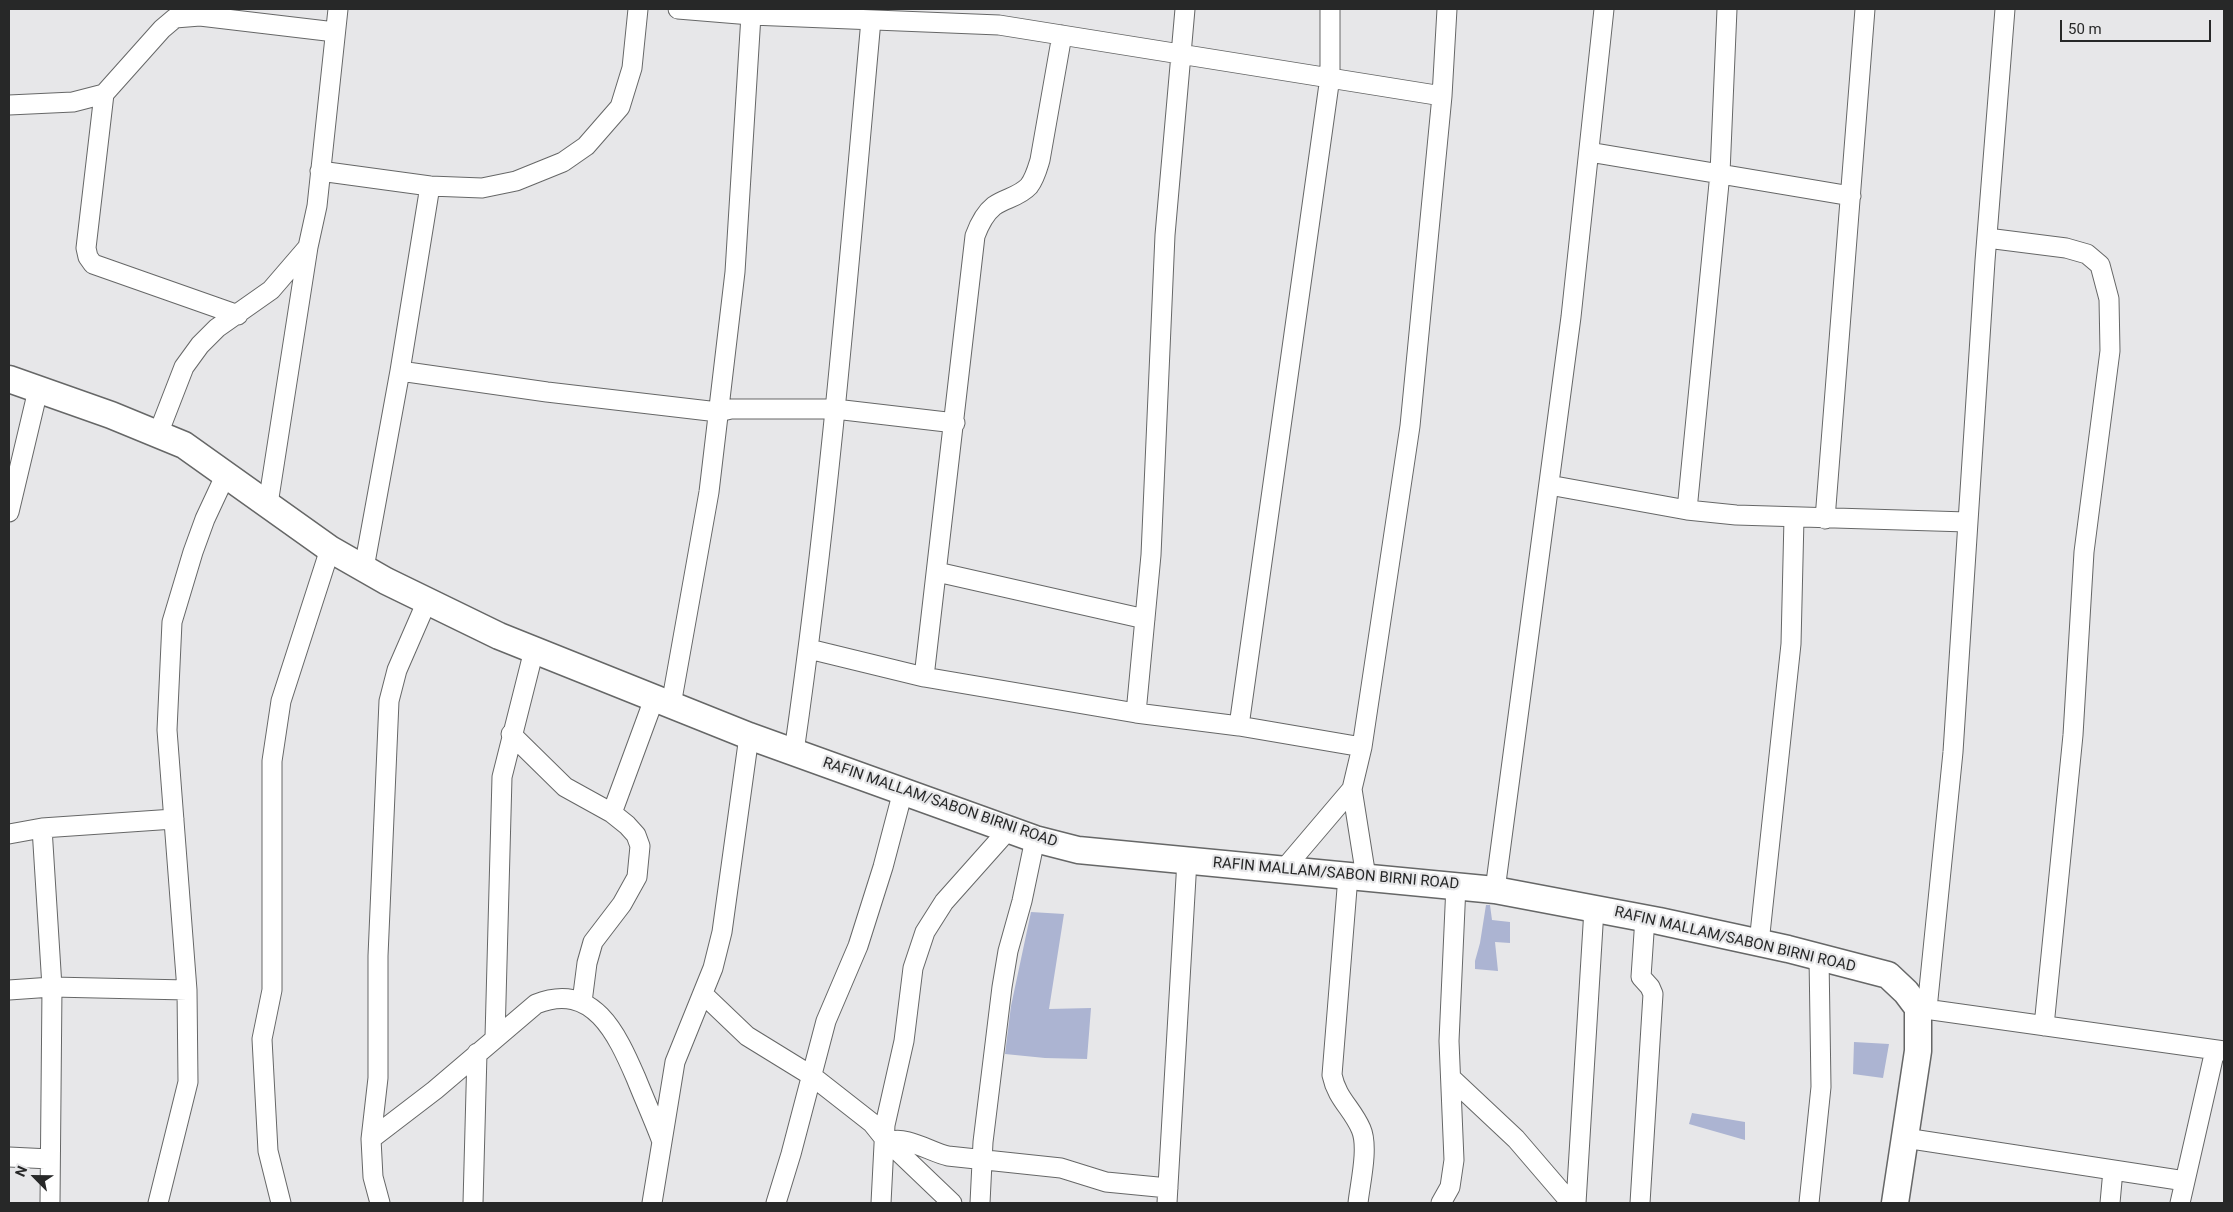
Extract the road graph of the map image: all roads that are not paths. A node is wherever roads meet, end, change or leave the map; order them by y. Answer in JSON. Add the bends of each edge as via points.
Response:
{"nodes":[{"id":1,"x":338,"y":9,"type":"edge"},
{"id":2,"x":638,"y":9,"type":"edge"},
{"id":3,"x":678,"y":9,"type":"edge"},
{"id":4,"x":1185,"y":9,"type":"edge"},
{"id":5,"x":1330,"y":9,"type":"edge"},
{"id":6,"x":1447,"y":9,"type":"edge"},
{"id":7,"x":1604,"y":9,"type":"edge"},
{"id":8,"x":1727,"y":9,"type":"edge"},
{"id":9,"x":1865,"y":9,"type":"edge"},
{"id":10,"x":2005,"y":9,"type":"edge"},
{"id":11,"x":791,"y":13,"type":"edge"},
{"id":12,"x":751,"y":15,"type":"junction"},
{"id":13,"x":871,"y":20,"type":"junction"},
{"id":14,"x":335,"y":32,"type":"junction"},
{"id":15,"x":1062,"y":34,"type":"junction"},
{"id":16,"x":1182,"y":54,"type":"junction"},
{"id":17,"x":1330,"y":77,"type":"junction"},
{"id":18,"x":104,"y":94,"type":"junction"},
{"id":19,"x":1442,"y":96,"type":"junction"},
{"id":20,"x":9,"y":105,"type":"edge"},
{"id":21,"x":1589,"y":152,"type":"junction"},
{"id":22,"x":320,"y":171,"type":"junction"},
{"id":23,"x":1720,"y":173,"type":"junction"},
{"id":24,"x":430,"y":186,"type":"junction"},
{"id":25,"x":1851,"y":196,"type":"junction"},
{"id":26,"x":1987,"y":238,"type":"junction"},
{"id":27,"x":308,"y":247,"type":"junction"},
{"id":28,"x":238,"y":315,"type":"junction"},
{"id":29,"x":400,"y":370,"type":"junction"},
{"id":30,"x":9,"y":380,"type":"edge"},
{"id":31,"x":38,"y":390,"type":"junction"},
{"id":32,"x":835,"y":409,"type":"junction"},
{"id":33,"x":718,"y":412,"type":"junction"},
{"id":34,"x":954,"y":423,"type":"junction"},
{"id":35,"x":158,"y":434,"type":"junction"},
{"id":36,"x":226,"y":474,"type":"junction"},
{"id":37,"x":1549,"y":485,"type":"junction"},
{"id":38,"x":268,"y":504,"type":"junction"},
{"id":39,"x":1687,"y":510,"type":"junction"},
{"id":40,"x":9,"y":512,"type":"edge"},
{"id":41,"x":1794,"y":518,"type":"junction"},
{"id":42,"x":1825,"y":519,"type":"junction"},
{"id":43,"x":1968,"y":522,"type":"junction"},
{"id":44,"x":330,"y":549,"type":"junction"},
{"id":45,"x":364,"y":568,"type":"junction"},
{"id":46,"x":937,"y":572,"type":"junction"},
{"id":47,"x":427,"y":601,"type":"junction"},
{"id":48,"x":1145,"y":619,"type":"junction"},
{"id":49,"x":809,"y":649,"type":"junction"},
{"id":50,"x":534,"y":650,"type":"junction"},
{"id":51,"x":924,"y":677,"type":"junction"},
{"id":52,"x":663,"y":702,"type":"junction"},
{"id":53,"x":1136,"y":713,"type":"junction"},
{"id":54,"x":1239,"y":726,"type":"junction"},
{"id":55,"x":511,"y":734,"type":"junction"},
{"id":56,"x":749,"y":736,"type":"junction"},
{"id":57,"x":1362,"y":747,"type":"junction"},
{"id":58,"x":794,"y":752,"type":"junction"},
{"id":59,"x":1352,"y":789,"type":"junction"},
{"id":60,"x":904,"y":791,"type":"junction"},
{"id":61,"x":612,"y":813,"type":"junction"},
{"id":62,"x":174,"y":819,"type":"junction"},
{"id":63,"x":42,"y":828,"type":"junction"},
{"id":64,"x":1009,"y":830,"type":"junction"},
{"id":65,"x":9,"y":834,"type":"edge"},
{"id":66,"x":1035,"y":838,"type":"junction"},
{"id":67,"x":1187,"y":860,"type":"junction"},
{"id":68,"x":1284,"y":869,"type":"junction"},
{"id":69,"x":1357,"y":876,"type":"junction"},
{"id":70,"x":1456,"y":885,"type":"junction"},
{"id":71,"x":1495,"y":890,"type":"junction"},
{"id":72,"x":1594,"y":909,"type":"junction"},
{"id":73,"x":1645,"y":918,"type":"junction"},
{"id":74,"x":1759,"y":943,"type":"junction"},
{"id":75,"x":1819,"y":957,"type":"junction"},
{"id":76,"x":52,"y":987,"type":"junction"},
{"id":77,"x":9,"y":990,"type":"edge"},
{"id":78,"x":187,"y":990,"type":"junction"},
{"id":79,"x":703,"y":994,"type":"junction"},
{"id":80,"x":582,"y":1002,"type":"junction"},
{"id":81,"x":1923,"y":1008,"type":"junction"},
{"id":82,"x":2044,"y":1026,"type":"junction"},
{"id":83,"x":495,"y":1037,"type":"junction"},
{"id":84,"x":2220,"y":1050,"type":"edge"},
{"id":85,"x":477,"y":1052,"type":"junction"},
{"id":86,"x":812,"y":1076,"type":"junction"},
{"id":87,"x":1452,"y":1078,"type":"junction"},
{"id":88,"x":1905,"y":1138,"type":"junction"},
{"id":89,"x":372,"y":1139,"type":"junction"},
{"id":90,"x":661,"y":1139,"type":"junction"},
{"id":91,"x":886,"y":1140,"type":"junction"},
{"id":92,"x":9,"y":1157,"type":"edge"},
{"id":93,"x":50,"y":1159,"type":"junction"},
{"id":94,"x":982,"y":1159,"type":"junction"},
{"id":95,"x":2113,"y":1170,"type":"junction"},
{"id":96,"x":2185,"y":1181,"type":"junction"},
{"id":97,"x":1167,"y":1196,"type":"edge"},
{"id":98,"x":1448,"y":1198,"type":"edge"},
{"id":99,"x":50,"y":1203,"type":"edge"},
{"id":100,"x":158,"y":1203,"type":"edge"},
{"id":101,"x":282,"y":1203,"type":"edge"},
{"id":102,"x":380,"y":1203,"type":"edge"},
{"id":103,"x":473,"y":1203,"type":"edge"},
{"id":104,"x":652,"y":1203,"type":"edge"},
{"id":105,"x":776,"y":1203,"type":"edge"},
{"id":106,"x":881,"y":1203,"type":"edge"},
{"id":107,"x":952,"y":1203,"type":"edge"},
{"id":108,"x":980,"y":1203,"type":"edge"},
{"id":109,"x":1358,"y":1203,"type":"edge"},
{"id":110,"x":1572,"y":1203,"type":"edge"},
{"id":111,"x":1576,"y":1203,"type":"edge"},
{"id":112,"x":1640,"y":1203,"type":"edge"},
{"id":113,"x":1808,"y":1203,"type":"edge"},
{"id":114,"x":1896,"y":1203,"type":"edge"},
{"id":115,"x":2110,"y":1203,"type":"edge"},
{"id":116,"x":2180,"y":1203,"type":"edge"}],
"edges":[{"from":1,"to":14,"type":"street"},
{"from":2,"to":24,"type":"street","via":[[632,68],[620,106],[586,146],[563,162],[516,181],[482,188]]},
{"from":3,"to":12,"type":"street"},
{"from":4,"to":16,"type":"street"},
{"from":5,"to":17,"type":"street"},
{"from":6,"to":19,"type":"street"},
{"from":7,"to":21,"type":"street"},
{"from":8,"to":23,"type":"street"},
{"from":9,"to":25,"type":"street"},
{"from":10,"to":26,"type":"street"},
{"from":11,"to":12,"type":"street"},
{"from":11,"to":13,"type":"street"},
{"from":12,"to":33,"type":"street","via":[[735,272]]},
{"from":13,"to":15,"type":"street","via":[[998,25]]},
{"from":13,"to":32,"type":"street"},
{"from":14,"to":18,"type":"street","via":[[200,16],[175,18],[162,28]]},
{"from":14,"to":22,"type":"street"},
{"from":15,"to":16,"type":"street"},
{"from":15,"to":34,"type":"street","via":[[1034,178],[1018,195],[994,206],[980,222],[975,236]]},
{"from":16,"to":17,"type":"street"},
{"from":16,"to":48,"type":"street","via":[[1165,235],[1151,555]]},
{"from":17,"to":19,"type":"street"},
{"from":17,"to":54,"type":"street"},
{"from":18,"to":20,"type":"street","via":[[73,102]]},
{"from":18,"to":28,"type":"street","via":[[86,248],[88,257],[94,264]]},
{"from":19,"to":57,"type":"street","via":[[1410,426]]},
{"from":21,"to":23,"type":"street"},
{"from":21,"to":37,"type":"street"},
{"from":22,"to":24,"type":"street"},
{"from":22,"to":27,"type":"street"},
{"from":23,"to":25,"type":"street"},
{"from":23,"to":39,"type":"street"},
{"from":24,"to":29,"type":"street"},
{"from":25,"to":42,"type":"street"},
{"from":26,"to":43,"type":"street"},
{"from":26,"to":82,"type":"street","via":[[2066,248],[2087,254],[2100,265],[2109,299],[2110,351],[2084,552],[2073,735]]},
{"from":27,"to":28,"type":"street","via":[[271,290]]},
{"from":27,"to":38,"type":"street"},
{"from":28,"to":35,"type":"street","via":[[200,344],[184,366]]},
{"from":29,"to":33,"type":"street","via":[[547,392]]},
{"from":29,"to":45,"type":"street"},
{"from":30,"to":31,"type":"street","name":"RAFIN MALLAM/SABON BIRNI ROAD"},
{"from":31,"to":35,"type":"street","name":"RAFIN MALLAM/SABON BIRNI ROAD"},
{"from":31,"to":40,"type":"street"},
{"from":32,"to":33,"type":"street","via":[[731,409]]},
{"from":32,"to":34,"type":"street"},
{"from":32,"to":49,"type":"street"},
{"from":33,"to":52,"type":"street","via":[[709,492]]},
{"from":34,"to":46,"type":"street"},
{"from":35,"to":36,"type":"street","name":"RAFIN MALLAM/SABON BIRNI ROAD","via":[[184,445]]},
{"from":36,"to":38,"type":"street","name":"RAFIN MALLAM/SABON BIRNI ROAD"},
{"from":36,"to":62,"type":"street","via":[[205,519],[172,622],[167,730]]},
{"from":37,"to":39,"type":"street"},
{"from":37,"to":71,"type":"street"},
{"from":38,"to":44,"type":"street","name":"RAFIN MALLAM/SABON BIRNI ROAD"},
{"from":39,"to":41,"type":"street"},
{"from":41,"to":42,"type":"street"},
{"from":41,"to":74,"type":"street","via":[[1791,644]]},
{"from":42,"to":43,"type":"street"},
{"from":43,"to":81,"type":"street","via":[[1953,752]]},
{"from":44,"to":45,"type":"street","name":"RAFIN MALLAM/SABON BIRNI ROAD"},
{"from":44,"to":101,"type":"street","via":[[281,701],[272,760],[272,990],[262,1040],[268,1151]]},
{"from":45,"to":47,"type":"street","name":"RAFIN MALLAM/SABON BIRNI ROAD"},
{"from":46,"to":48,"type":"street"},
{"from":46,"to":51,"type":"street"},
{"from":47,"to":50,"type":"street","name":"RAFIN MALLAM/SABON BIRNI ROAD"},
{"from":47,"to":89,"type":"street","via":[[397,670],[389,701],[378,956],[378,1078]]},
{"from":48,"to":53,"type":"street"},
{"from":49,"to":51,"type":"street"},
{"from":49,"to":58,"type":"street"},
{"from":50,"to":52,"type":"street","name":"RAFIN MALLAM/SABON BIRNI ROAD"},
{"from":50,"to":55,"type":"street"},
{"from":51,"to":53,"type":"street"},
{"from":52,"to":56,"type":"street","name":"RAFIN MALLAM/SABON BIRNI ROAD"},
{"from":52,"to":61,"type":"street"},
{"from":53,"to":54,"type":"street"},
{"from":54,"to":57,"type":"street"},
{"from":55,"to":61,"type":"street","via":[[565,787]]},
{"from":55,"to":83,"type":"street","via":[[502,777]]},
{"from":56,"to":58,"type":"street","name":"RAFIN MALLAM/SABON BIRNI ROAD"},
{"from":56,"to":79,"type":"street","via":[[722,932]]},
{"from":57,"to":59,"type":"street"},
{"from":58,"to":60,"type":"street","name":"RAFIN MALLAM/SABON BIRNI ROAD"},
{"from":59,"to":68,"type":"street"},
{"from":59,"to":69,"type":"street"},
{"from":60,"to":64,"type":"street","name":"RAFIN MALLAM/SABON BIRNI ROAD"},
{"from":60,"to":86,"type":"street","via":[[858,946],[826,1021]]},
{"from":61,"to":80,"type":"street","via":[[636,835],[640,846],[636,877],[622,904],[593,942]]},
{"from":62,"to":63,"type":"street"},
{"from":62,"to":78,"type":"street"},
{"from":63,"to":65,"type":"street"},
{"from":63,"to":76,"type":"street"},
{"from":64,"to":66,"type":"street","name":"RAFIN MALLAM/SABON BIRNI ROAD"},
{"from":64,"to":91,"type":"street","via":[[944,902],[925,932],[913,968],[904,1041],[888,1104]]},
{"from":66,"to":67,"type":"street","name":"RAFIN MALLAM/SABON BIRNI ROAD","via":[[1078,850]]},
{"from":66,"to":94,"type":"street","via":[[1006,960]]},
{"from":67,"to":68,"type":"street","name":"RAFIN MALLAM/SABON BIRNI ROAD"},
{"from":67,"to":97,"type":"street"},
{"from":68,"to":69,"type":"street","name":"RAFIN MALLAM/SABON BIRNI ROAD"},
{"from":69,"to":70,"type":"street","name":"RAFIN MALLAM/SABON BIRNI ROAD"},
{"from":69,"to":109,"type":"street","via":[[1332,1075],[1335,1089],[1362,1130],[1364,1142]]},
{"from":70,"to":71,"type":"street","name":"RAFIN MALLAM/SABON BIRNI ROAD"},
{"from":70,"to":87,"type":"street","via":[[1450,999]]},
{"from":71,"to":72,"type":"street","name":"RAFIN MALLAM/SABON BIRNI ROAD"},
{"from":72,"to":73,"type":"street","name":"RAFIN MALLAM/SABON BIRNI ROAD"},
{"from":72,"to":111,"type":"street"},
{"from":73,"to":74,"type":"street","name":"RAFIN MALLAM/SABON BIRNI ROAD"},
{"from":73,"to":112,"type":"street","via":[[1641,977],[1653,994]]},
{"from":74,"to":75,"type":"street","name":"RAFIN MALLAM/SABON BIRNI ROAD"},
{"from":75,"to":81,"type":"street","name":"RAFIN MALLAM/SABON BIRNI ROAD","via":[[1888,975]]},
{"from":75,"to":113,"type":"street","via":[[1821,1087]]},
{"from":76,"to":77,"type":"street"},
{"from":76,"to":78,"type":"street"},
{"from":76,"to":93,"type":"street"},
{"from":78,"to":100,"type":"street","via":[[188,1082]]},
{"from":79,"to":86,"type":"street","via":[[747,1036]]},
{"from":79,"to":90,"type":"street","via":[[675,1062]]},
{"from":80,"to":83,"type":"street","via":[[567,998],[548,999],[536,1004]]},
{"from":80,"to":90,"type":"street","via":[[601,1015],[619,1039]]},
{"from":81,"to":82,"type":"street"},
{"from":81,"to":88,"type":"street"},
{"from":82,"to":84,"type":"street"},
{"from":83,"to":85,"type":"street"},
{"from":84,"to":96,"type":"street"},
{"from":85,"to":89,"type":"street"},
{"from":85,"to":103,"type":"street"},
{"from":86,"to":91,"type":"street","via":[[872,1123]]},
{"from":86,"to":105,"type":"street"},
{"from":87,"to":98,"type":"street","via":[[1454,1160]]},
{"from":87,"to":110,"type":"street","via":[[1516,1139]]},
{"from":88,"to":95,"type":"street"},
{"from":88,"to":114,"type":"street"},
{"from":89,"to":102,"type":"street","via":[[373,1177]]},
{"from":90,"to":104,"type":"street"},
{"from":91,"to":94,"type":"street","via":[[901,1140],[936,1154]]},
{"from":91,"to":106,"type":"street"},
{"from":91,"to":107,"type":"street"},
{"from":92,"to":93,"type":"street"},
{"from":93,"to":99,"type":"street"},
{"from":94,"to":97,"type":"street","via":[[1061,1168]]},
{"from":94,"to":108,"type":"street"},
{"from":95,"to":96,"type":"street"},
{"from":95,"to":115,"type":"street"},
{"from":96,"to":116,"type":"street"}]}
